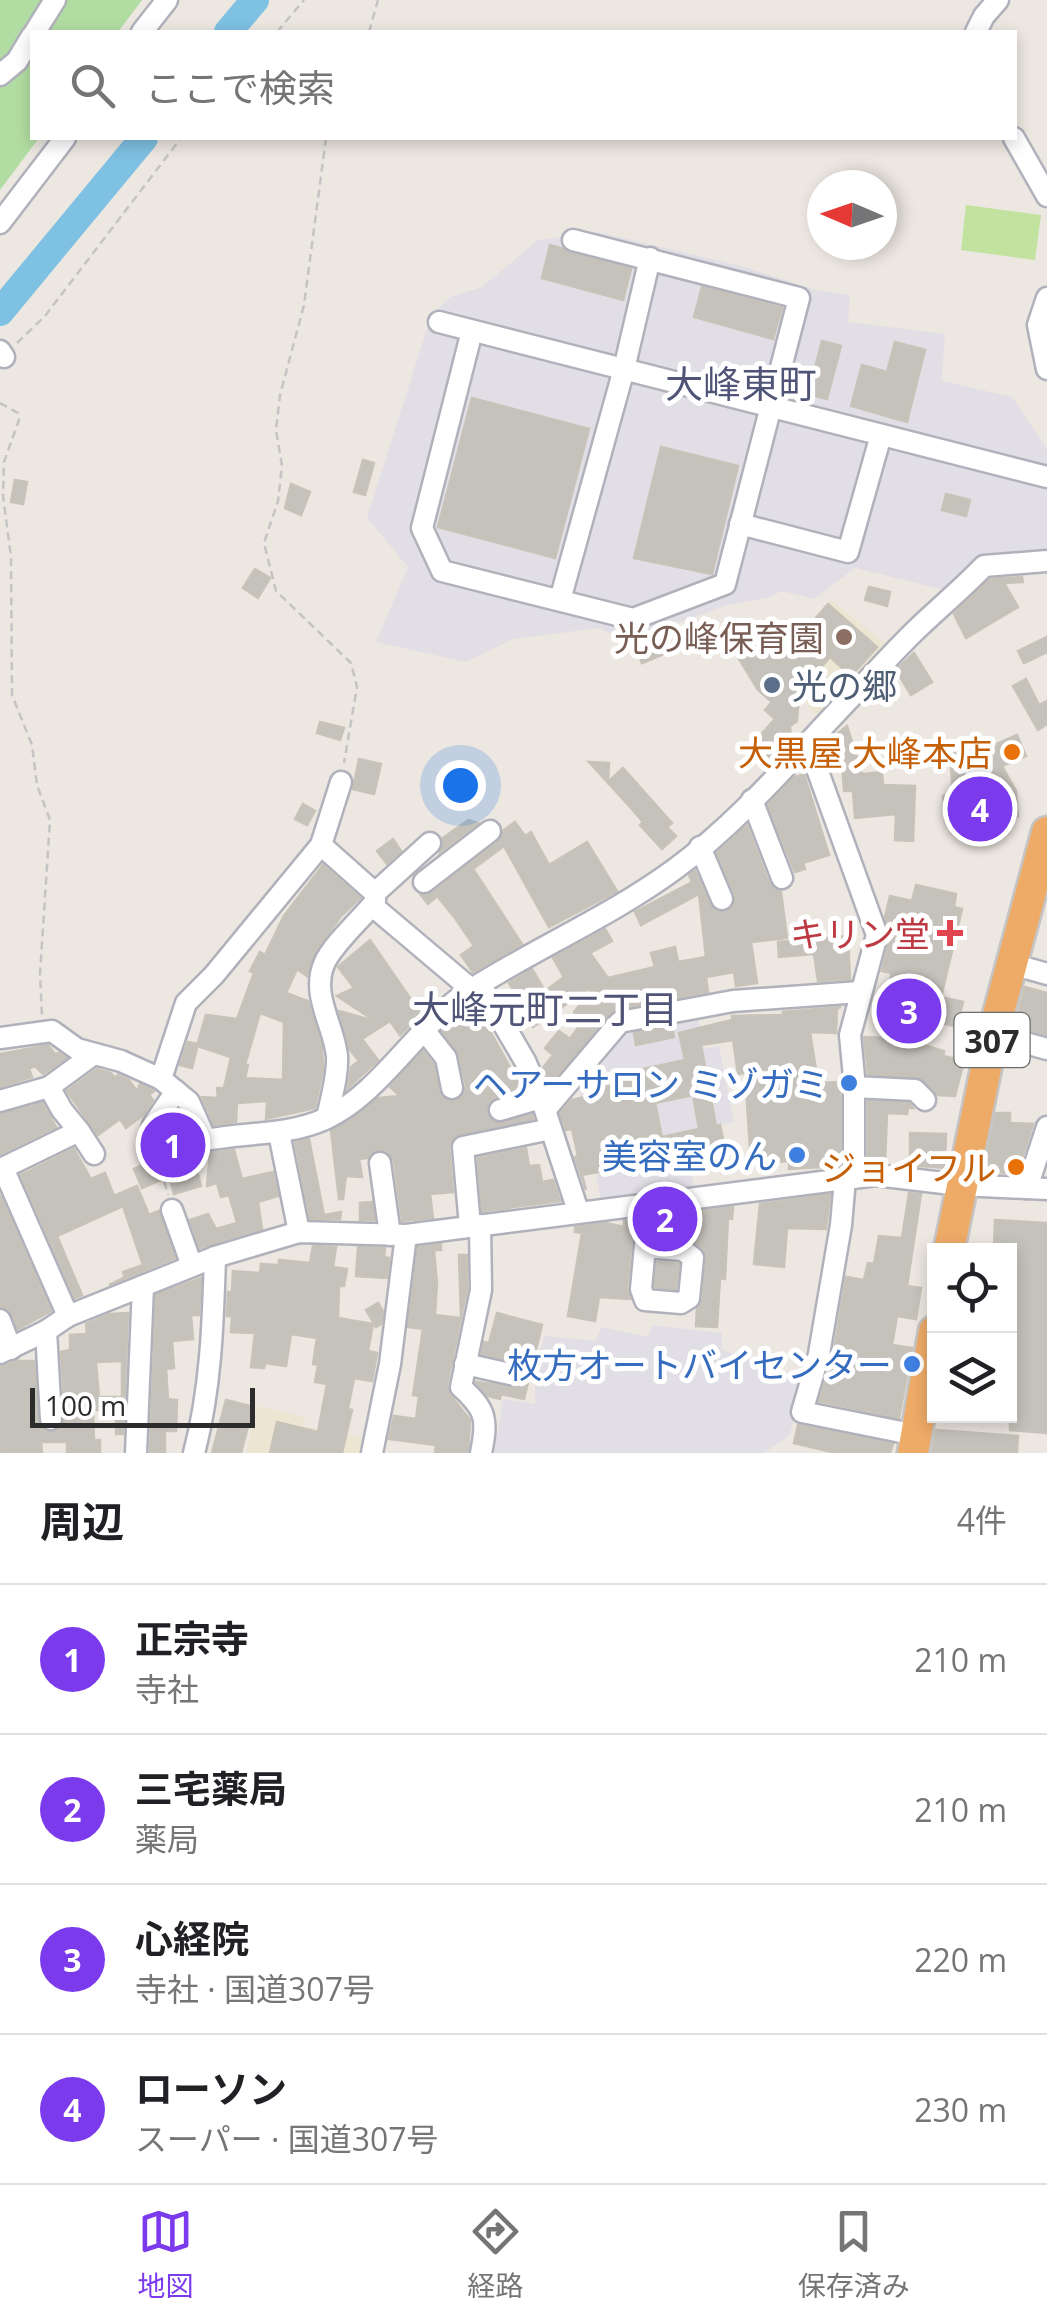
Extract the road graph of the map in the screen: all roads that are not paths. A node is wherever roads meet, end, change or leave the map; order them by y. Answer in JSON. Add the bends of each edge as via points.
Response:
{"nodes":[{"id":1,"x":55,"y":0,"type":"edge"},
{"id":2,"x":167,"y":0,"type":"edge"},
{"id":3,"x":998,"y":0,"type":"edge"},
{"id":4,"x":36,"y":30,"type":"edge"},
{"id":5,"x":144,"y":30,"type":"edge"},
{"id":6,"x":977,"y":30,"type":"edge"},
{"id":7,"x":30,"y":40,"type":"edge"},
{"id":8,"x":0,"y":75,"type":"edge"},
{"id":9,"x":63,"y":140,"type":"edge"},
{"id":10,"x":1015,"y":140,"type":"edge"},
{"id":11,"x":1047,"y":196,"type":"edge"},
{"id":12,"x":0,"y":223,"type":"edge"},
{"id":13,"x":573,"y":240,"type":"dead end"},
{"id":14,"x":650,"y":258,"type":"junction"},
{"id":15,"x":1047,"y":298,"type":"edge"},
{"id":16,"x":439,"y":322,"type":"dead end"},
{"id":17,"x":472,"y":331,"type":"junction"},
{"id":18,"x":624,"y":369,"type":"junction"},
{"id":19,"x":1047,"y":369,"type":"edge"},
{"id":20,"x":772,"y":407,"type":"junction"},
{"id":21,"x":881,"y":435,"type":"junction"},
{"id":22,"x":1047,"y":477,"type":"edge"},
{"id":23,"x":740,"y":524,"type":"junction"},
{"id":24,"x":1047,"y":561,"type":"edge"},
{"id":25,"x":560,"y":600,"type":"junction"},
{"id":26,"x":808,"y":744,"type":"junction"},
{"id":27,"x":341,"y":782,"type":"road end"},
{"id":28,"x":752,"y":800,"type":"junction"},
{"id":29,"x":490,"y":831,"type":"dead end"},
{"id":30,"x":1047,"y":832,"type":"edge"},
{"id":31,"x":321,"y":845,"type":"junction"},
{"id":32,"x":700,"y":847,"type":"junction"},
{"id":33,"x":782,"y":878,"type":"dead end"},
{"id":34,"x":1039,"y":892,"type":"edge"},
{"id":35,"x":375,"y":898,"type":"junction"},
{"id":36,"x":722,"y":899,"type":"dead end"},
{"id":37,"x":1012,"y":964,"type":"junction"},
{"id":38,"x":1047,"y":974,"type":"edge"},
{"id":39,"x":476,"y":987,"type":"junction"},
{"id":40,"x":860,"y":992,"type":"junction"},
{"id":41,"x":424,"y":1030,"type":"junction"},
{"id":42,"x":993,"y":1034,"type":"junction"},
{"id":43,"x":0,"y":1038,"type":"edge"},
{"id":44,"x":1047,"y":1049,"type":"edge"},
{"id":45,"x":94,"y":1054,"type":"junction"},
{"id":46,"x":169,"y":1085,"type":"junction"},
{"id":47,"x":49,"y":1088,"type":"junction"},
{"id":48,"x":452,"y":1088,"type":"dead end"},
{"id":49,"x":854,"y":1088,"type":"junction"},
{"id":50,"x":925,"y":1100,"type":"dead end"},
{"id":51,"x":0,"y":1101,"type":"edge"},
{"id":52,"x":500,"y":1110,"type":"dead end"},
{"id":53,"x":546,"y":1112,"type":"junction"},
{"id":54,"x":327,"y":1118,"type":"junction"},
{"id":55,"x":153,"y":1125,"type":"road end"},
{"id":56,"x":1047,"y":1127,"type":"edge"},
{"id":57,"x":79,"y":1131,"type":"junction"},
{"id":58,"x":279,"y":1134,"type":"junction"},
{"id":59,"x":94,"y":1154,"type":"dead end"},
{"id":60,"x":380,"y":1163,"type":"dead end"},
{"id":61,"x":2,"y":1168,"type":"edge"},
{"id":62,"x":849,"y":1178,"type":"junction"},
{"id":63,"x":960,"y":1185,"type":"junction"},
{"id":64,"x":1037,"y":1188,"type":"edge"},
{"id":65,"x":649,"y":1203,"type":"junction"},
{"id":66,"x":172,"y":1210,"type":"road end"},
{"id":67,"x":578,"y":1211,"type":"junction"},
{"id":68,"x":475,"y":1225,"type":"junction"},
{"id":69,"x":299,"y":1232,"type":"junction"},
{"id":70,"x":398,"y":1235,"type":"junction"},
{"id":71,"x":949,"y":1243,"type":"edge"},
{"id":72,"x":645,"y":1247,"type":"dead end"},
{"id":73,"x":215,"y":1257,"type":"junction"},
{"id":74,"x":192,"y":1266,"type":"junction"},
{"id":75,"x":143,"y":1286,"type":"junction"},
{"id":76,"x":68,"y":1316,"type":"junction"},
{"id":77,"x":0,"y":1320,"type":"edge"},
{"id":78,"x":46,"y":1331,"type":"junction"},
{"id":79,"x":934,"y":1333,"type":"edge"},
{"id":80,"x":6,"y":1351,"type":"edge"},
{"id":81,"x":465,"y":1364,"type":"junction"},
{"id":82,"x":510,"y":1374,"type":"dead end"},
{"id":83,"x":50,"y":1420,"type":"dead end"},
{"id":84,"x":915,"y":1444,"type":"edge"},
{"id":85,"x":136,"y":1453,"type":"edge"},
{"id":86,"x":194,"y":1453,"type":"edge"},
{"id":87,"x":372,"y":1453,"type":"edge"},
{"id":88,"x":481,"y":1453,"type":"edge"}],
"edges":[{"from":1,"to":4,"type":"street"},
{"from":2,"to":5,"type":"street"},
{"from":3,"to":6,"type":"street"},
{"from":7,"to":8,"type":"street"},
{"from":9,"to":12,"type":"street"},
{"from":10,"to":11,"type":"street"},
{"from":13,"to":14,"type":"street"},
{"from":14,"to":18,"type":"street"},
{"from":14,"to":20,"type":"street","via":[[799,298]]},
{"from":15,"to":19,"type":"street","via":[[1038,326]]},
{"from":16,"to":17,"type":"street"},
{"from":17,"to":18,"type":"street"},
{"from":17,"to":25,"type":"street","via":[[422,528],[442,571]]},
{"from":18,"to":20,"type":"street"},
{"from":18,"to":25,"type":"street"},
{"from":20,"to":21,"type":"street"},
{"from":20,"to":23,"type":"street"},
{"from":21,"to":22,"type":"street"},
{"from":21,"to":23,"type":"street","via":[[848,552]]},
{"from":23,"to":25,"type":"street","via":[[726,584],[633,618]]},
{"from":24,"to":26,"type":"street","via":[[984,566]]},
{"from":26,"to":28,"type":"street"},
{"from":26,"to":40,"type":"street","via":[[876,935]]},
{"from":27,"to":31,"type":"street"},
{"from":28,"to":32,"type":"street"},
{"from":28,"to":33,"type":"street"},
{"from":29,"to":35,"type":"street","via":[[430,877],[424,848]]},
{"from":30,"to":34,"type":"highway","number":"307"},
{"from":31,"to":35,"type":"street"},
{"from":31,"to":46,"type":"street","via":[[186,1003]]},
{"from":32,"to":36,"type":"street"},
{"from":32,"to":39,"type":"street","via":[[598,919]]},
{"from":34,"to":37,"type":"highway","number":"307"},
{"from":35,"to":39,"type":"street","via":[[374,908]]},
{"from":35,"to":54,"type":"street","via":[[325,962],[320,983],[337,1059]]},
{"from":37,"to":38,"type":"street"},
{"from":37,"to":42,"type":"highway","number":"307"},
{"from":39,"to":41,"type":"street"},
{"from":39,"to":53,"type":"street","via":[[525,1062]]},
{"from":40,"to":49,"type":"street","via":[[850,1035]]},
{"from":40,"to":53,"type":"street","via":[[733,1002],[620,1022]]},
{"from":41,"to":48,"type":"street","via":[[446,1058]]},
{"from":41,"to":54,"type":"street"},
{"from":42,"to":44,"type":"street"},
{"from":42,"to":63,"type":"highway","number":"307"},
{"from":43,"to":45,"type":"street","via":[[52,1031]]},
{"from":45,"to":46,"type":"street"},
{"from":45,"to":47,"type":"street"},
{"from":46,"to":55,"type":"street"},
{"from":46,"to":58,"type":"street","via":[[190,1102],[206,1140]]},
{"from":47,"to":51,"type":"street"},
{"from":47,"to":57,"type":"street"},
{"from":49,"to":50,"type":"street","via":[[915,1090]]},
{"from":49,"to":62,"type":"street"},
{"from":52,"to":53,"type":"street"},
{"from":53,"to":67,"type":"street"},
{"from":53,"to":68,"type":"street","via":[[463,1147]]},
{"from":54,"to":58,"type":"street"},
{"from":56,"to":64,"type":"street"},
{"from":57,"to":59,"type":"street"},
{"from":57,"to":61,"type":"street"},
{"from":58,"to":69,"type":"street"},
{"from":60,"to":70,"type":"street"},
{"from":61,"to":76,"type":"street"},
{"from":62,"to":63,"type":"street"},
{"from":62,"to":65,"type":"street"},
{"from":62,"to":84,"type":"street","via":[[819,1354],[802,1412]]},
{"from":63,"to":64,"type":"street"},
{"from":63,"to":71,"type":"highway","number":"307"},
{"from":65,"to":67,"type":"street"},
{"from":65,"to":72,"type":"street"},
{"from":66,"to":74,"type":"street"},
{"from":67,"to":68,"type":"street"},
{"from":68,"to":70,"type":"street"},
{"from":68,"to":81,"type":"street","via":[[481,1290]]},
{"from":69,"to":70,"type":"street"},
{"from":69,"to":73,"type":"street"},
{"from":70,"to":87,"type":"street","via":[[390,1364]]},
{"from":73,"to":74,"type":"street"},
{"from":73,"to":86,"type":"street","via":[[212,1348]]},
{"from":74,"to":75,"type":"street"},
{"from":75,"to":76,"type":"street"},
{"from":75,"to":85,"type":"street"},
{"from":76,"to":78,"type":"street"},
{"from":77,"to":80,"type":"street"},
{"from":78,"to":80,"type":"street"},
{"from":78,"to":83,"type":"street"},
{"from":79,"to":84,"type":"highway"},
{"from":81,"to":82,"type":"street"},
{"from":81,"to":88,"type":"street","via":[[461,1387],[486,1420]]}]}
